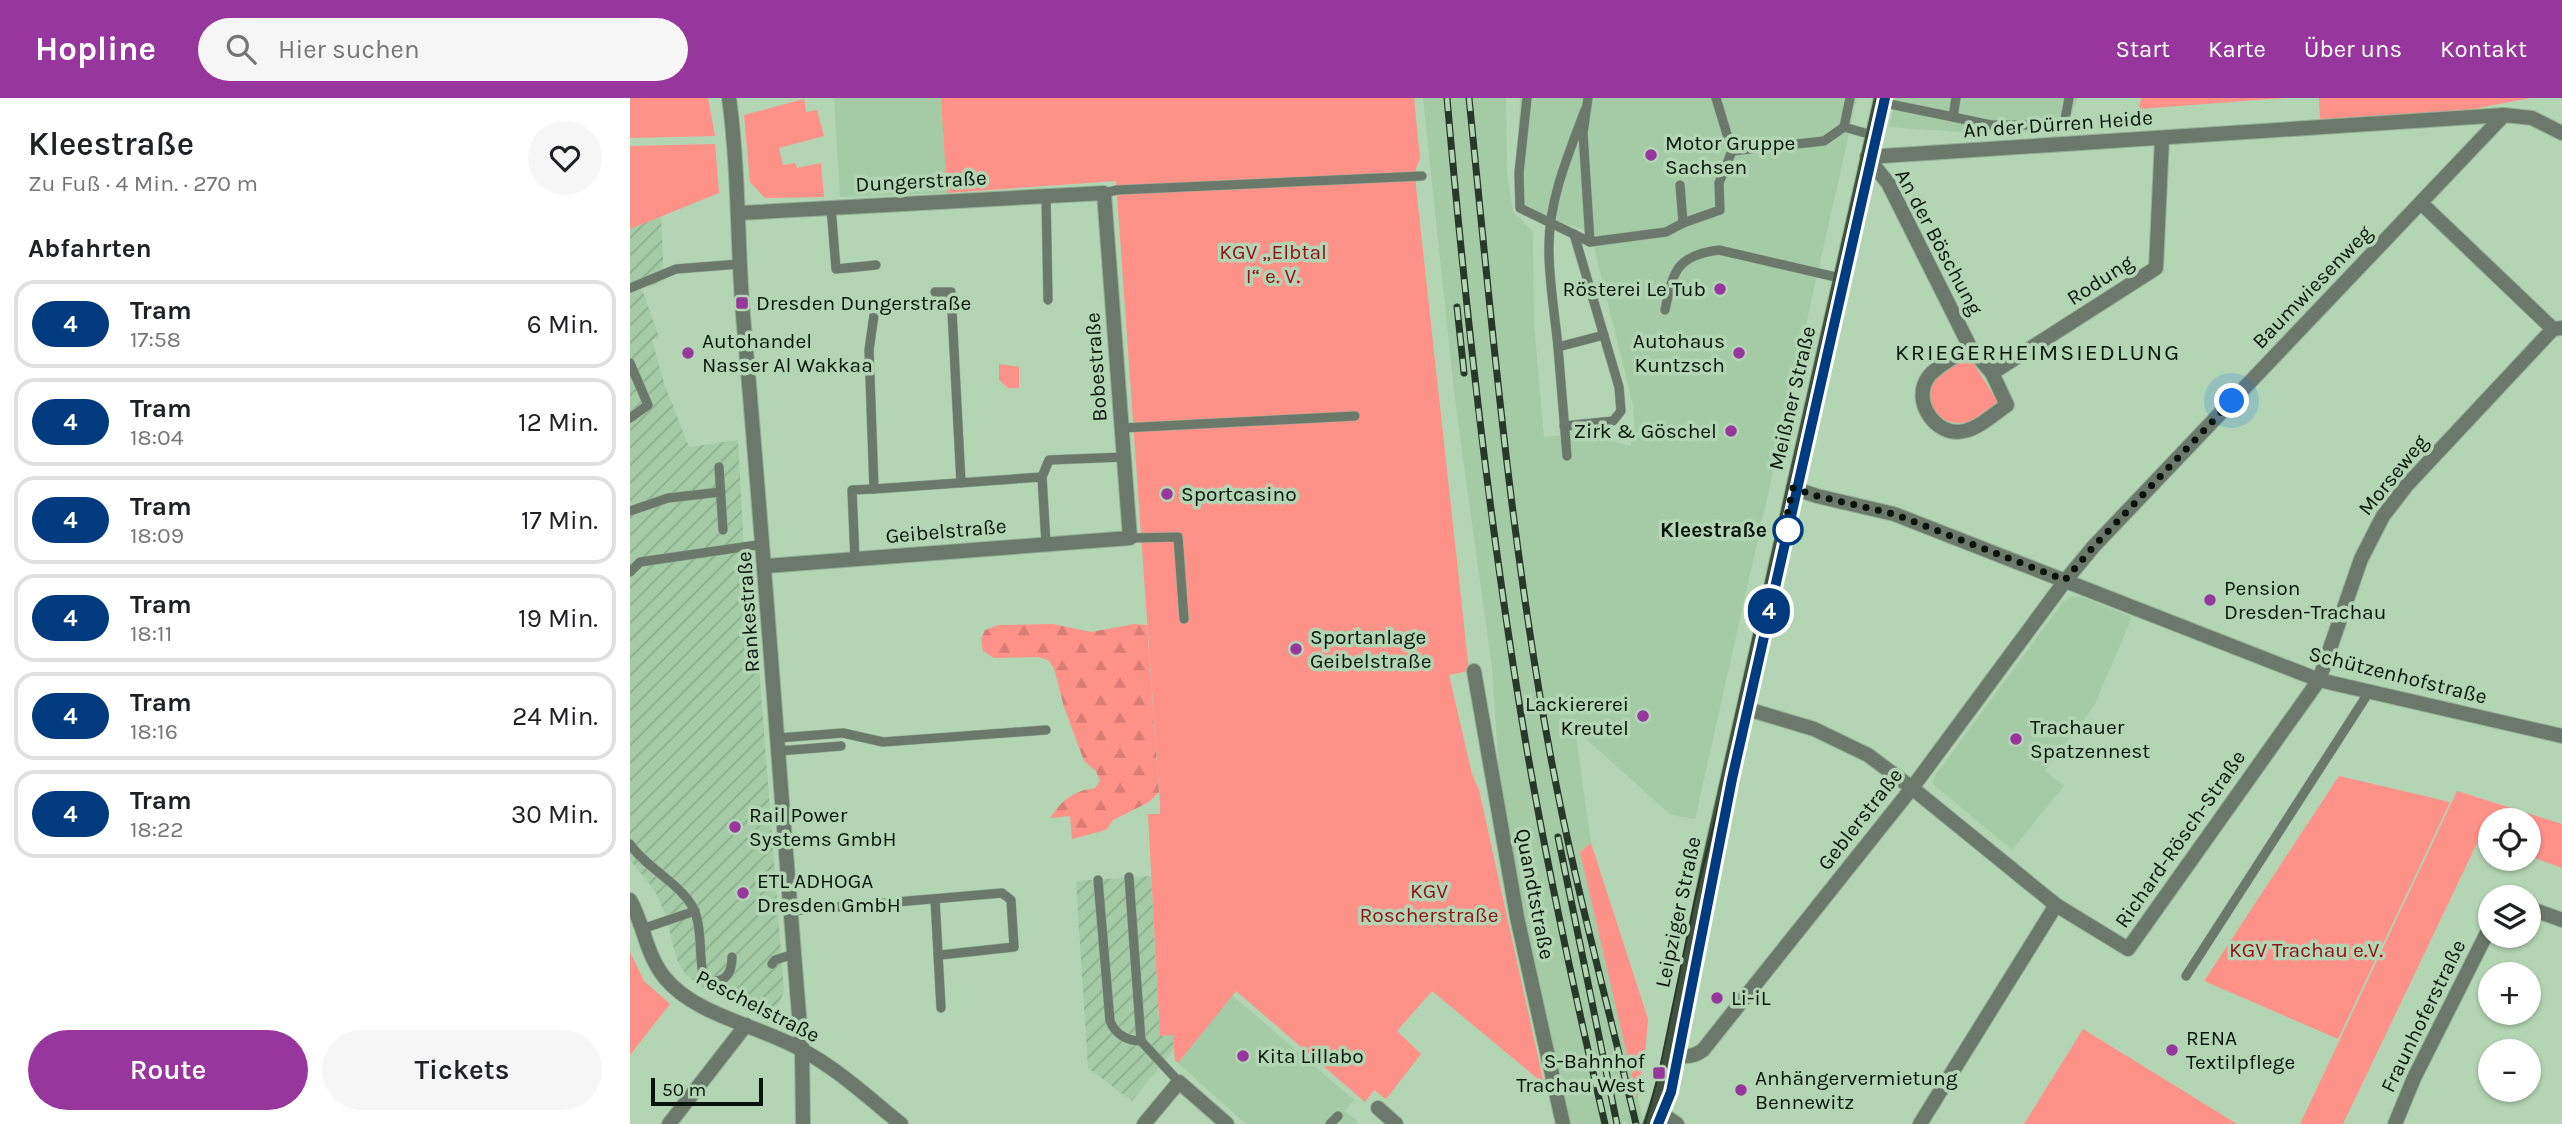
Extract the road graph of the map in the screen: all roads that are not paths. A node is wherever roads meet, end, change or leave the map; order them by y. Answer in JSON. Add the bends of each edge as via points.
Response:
{"nodes":[{"id":1,"x":729,"y":98,"type":"edge"},
{"id":2,"x":1527,"y":98,"type":"edge"},
{"id":3,"x":1588,"y":98,"type":"edge"},
{"id":4,"x":1716,"y":98,"type":"edge"},
{"id":5,"x":1850,"y":98,"type":"edge"},
{"id":6,"x":1956,"y":98,"type":"edge"},
{"id":7,"x":2070,"y":98,"type":"edge"},
{"id":8,"x":1880,"y":100,"type":"edge"},
{"id":9,"x":1585,"y":110,"type":"junction"},
{"id":10,"x":2504,"y":115,"type":"junction"},
{"id":11,"x":1953,"y":117,"type":"junction"},
{"id":12,"x":1844,"y":128,"type":"junction"},
{"id":13,"x":2562,"y":134,"type":"edge"},
{"id":14,"x":1872,"y":135,"type":"junction"},
{"id":15,"x":2161,"y":138,"type":"junction"},
{"id":16,"x":1732,"y":151,"type":"junction"},
{"id":17,"x":1867,"y":157,"type":"junction"},
{"id":18,"x":1422,"y":176,"type":"dead end"},
{"id":19,"x":1680,"y":185,"type":"dead end"},
{"id":20,"x":1104,"y":193,"type":"junction"},
{"id":21,"x":1046,"y":196,"type":"junction"},
{"id":22,"x":2421,"y":203,"type":"junction"},
{"id":23,"x":831,"y":207,"type":"junction"},
{"id":24,"x":740,"y":212,"type":"junction"},
{"id":25,"x":1551,"y":223,"type":"junction"},
{"id":26,"x":1683,"y":223,"type":"junction"},
{"id":27,"x":1574,"y":234,"type":"junction"},
{"id":28,"x":1590,"y":242,"type":"junction"},
{"id":29,"x":740,"y":264,"type":"junction"},
{"id":30,"x":876,"y":265,"type":"dead end"},
{"id":31,"x":1840,"y":278,"type":"junction"},
{"id":32,"x":630,"y":288,"type":"edge"},
{"id":33,"x":935,"y":292,"type":"dead end"},
{"id":34,"x":1048,"y":300,"type":"dead end"},
{"id":35,"x":875,"y":308,"type":"dead end"},
{"id":36,"x":1665,"y":310,"type":"dead end"},
{"id":37,"x":2558,"y":329,"type":"edge"},
{"id":38,"x":1604,"y":335,"type":"junction"},
{"id":39,"x":1558,"y":347,"type":"junction"},
{"id":40,"x":1970,"y":347,"type":"junction"},
{"id":41,"x":630,"y":363,"type":"edge"},
{"id":42,"x":1992,"y":373,"type":"junction"},
{"id":43,"x":1355,"y":416,"type":"dead end"},
{"id":44,"x":630,"y":418,"type":"edge"},
{"id":45,"x":1564,"y":426,"type":"junction"},
{"id":46,"x":1122,"y":428,"type":"junction"},
{"id":47,"x":1567,"y":456,"type":"dead end"},
{"id":48,"x":1124,"y":457,"type":"junction"},
{"id":49,"x":719,"y":467,"type":"dead end"},
{"id":50,"x":1042,"y":477,"type":"junction"},
{"id":51,"x":961,"y":483,"type":"junction"},
{"id":52,"x":1793,"y":488,"type":"junction"},
{"id":53,"x":874,"y":489,"type":"junction"},
{"id":54,"x":721,"y":492,"type":"junction"},
{"id":55,"x":630,"y":511,"type":"edge"},
{"id":56,"x":723,"y":530,"type":"dead end"},
{"id":57,"x":1130,"y":538,"type":"junction"},
{"id":58,"x":764,"y":544,"type":"junction"},
{"id":59,"x":1046,"y":544,"type":"junction"},
{"id":60,"x":855,"y":559,"type":"junction"},
{"id":61,"x":632,"y":566,"type":"edge"},
{"id":62,"x":766,"y":566,"type":"junction"},
{"id":63,"x":2065,"y":580,"type":"junction"},
{"id":64,"x":1184,"y":619,"type":"dead end"},
{"id":65,"x":1474,"y":671,"type":"dead end"},
{"id":66,"x":2319,"y":681,"type":"junction"},
{"id":67,"x":2369,"y":692,"type":"junction"},
{"id":68,"x":1744,"y":708,"type":"junction"},
{"id":69,"x":1046,"y":730,"type":"dead end"},
{"id":70,"x":2562,"y":737,"type":"edge"},
{"id":71,"x":779,"y":745,"type":"junction"},
{"id":72,"x":841,"y":746,"type":"dead end"},
{"id":73,"x":1912,"y":788,"type":"junction"},
{"id":74,"x":630,"y":844,"type":"edge"},
{"id":75,"x":1129,"y":877,"type":"dead end"},
{"id":76,"x":1098,"y":880,"type":"dead end"},
{"id":77,"x":935,"y":899,"type":"junction"},
{"id":78,"x":630,"y":900,"type":"edge"},
{"id":79,"x":2056,"y":905,"type":"junction"},
{"id":80,"x":695,"y":911,"type":"junction"},
{"id":81,"x":790,"y":911,"type":"junction"},
{"id":82,"x":2541,"y":912,"type":"edge"},
{"id":83,"x":2562,"y":920,"type":"edge"},
{"id":84,"x":642,"y":929,"type":"junction"},
{"id":85,"x":2479,"y":948,"type":"edge"},
{"id":86,"x":794,"y":954,"type":"junction"},
{"id":87,"x":940,"y":955,"type":"junction"},
{"id":88,"x":732,"y":957,"type":"dead end"},
{"id":89,"x":772,"y":964,"type":"dead end"},
{"id":90,"x":2186,"y":976,"type":"dead end"},
{"id":91,"x":941,"y":1008,"type":"dead end"},
{"id":92,"x":746,"y":1025,"type":"junction"},
{"id":93,"x":1141,"y":1041,"type":"junction"},
{"id":94,"x":802,"y":1049,"type":"junction"},
{"id":95,"x":1671,"y":1054,"type":"junction"},
{"id":96,"x":1179,"y":1082,"type":"junction"},
{"id":97,"x":1378,"y":1108,"type":"dead end"},
{"id":98,"x":1338,"y":1116,"type":"dead end"},
{"id":99,"x":1653,"y":1117,"type":"edge"},
{"id":100,"x":669,"y":1124,"type":"edge"},
{"id":101,"x":803,"y":1124,"type":"edge"},
{"id":102,"x":901,"y":1124,"type":"edge"},
{"id":103,"x":1144,"y":1124,"type":"edge"},
{"id":104,"x":1227,"y":1124,"type":"edge"},
{"id":105,"x":1330,"y":1124,"type":"edge"},
{"id":106,"x":1396,"y":1124,"type":"edge"},
{"id":107,"x":1563,"y":1124,"type":"edge"},
{"id":108,"x":1676,"y":1124,"type":"edge"},
{"id":109,"x":1920,"y":1124,"type":"edge"},
{"id":110,"x":2395,"y":1124,"type":"edge"}],
"edges":[{"from":1,"to":24,"type":"street","name":"Rankestraße"},
{"from":2,"to":25,"type":"lane","via":[[1520,208]]},
{"from":3,"to":9,"type":"lane"},
{"from":4,"to":16,"type":"lane"},
{"from":5,"to":12,"type":"lane"},
{"from":6,"to":11,"type":"lane"},
{"from":7,"to":11,"type":"lane","via":[[2064,125],[1991,125]]},
{"from":8,"to":11,"type":"lane"},
{"from":8,"to":14,"type":"main road","name":"Meißner Straße"},
{"from":9,"to":25,"type":"lane","via":[[1562,173]]},
{"from":9,"to":28,"type":"lane"},
{"from":10,"to":13,"type":"street","name":"An der Dürren Heide","via":[[2532,118]]},
{"from":10,"to":15,"type":"street","name":"An der Dürren Heide"},
{"from":10,"to":22,"type":"street","name":"Baumwiesenweg"},
{"from":12,"to":14,"type":"lane"},
{"from":12,"to":16,"type":"lane","via":[[1824,141]]},
{"from":14,"to":17,"type":"main road","name":"Meißner Straße"},
{"from":15,"to":17,"type":"street","name":"An der Dürren Heide"},
{"from":15,"to":42,"type":"street","name":"Rodung","via":[[2156,268]]},
{"from":16,"to":26,"type":"lane","via":[[1719,183],[1720,210]]},
{"from":17,"to":31,"type":"main road","name":"Meißner Straße"},
{"from":17,"to":40,"type":"street","name":"An der Böschung","via":[[1888,183]]},
{"from":18,"to":20,"type":"lane"},
{"from":19,"to":26,"type":"lane"},
{"from":20,"to":21,"type":"street","name":"Dungerstraße"},
{"from":20,"to":46,"type":"street","name":"Bobestraße"},
{"from":21,"to":23,"type":"street","name":"Dungerstraße"},
{"from":21,"to":34,"type":"lane"},
{"from":22,"to":37,"type":"street","name":"Morseweg"},
{"from":22,"to":63,"type":"street","name":"Baumwiesenweg"},
{"from":23,"to":24,"type":"street","name":"Dungerstraße"},
{"from":23,"to":30,"type":"lane","via":[[836,269]]},
{"from":24,"to":29,"type":"street","name":"Rankestraße"},
{"from":25,"to":27,"type":"lane"},
{"from":25,"to":39,"type":"lane"},
{"from":26,"to":28,"type":"lane","via":[[1666,232]]},
{"from":27,"to":28,"type":"lane"},
{"from":27,"to":38,"type":"lane"},
{"from":29,"to":32,"type":"lane","via":[[676,269]]},
{"from":29,"to":58,"type":"street","name":"Rankestraße"},
{"from":31,"to":36,"type":"lane","via":[[1720,250],[1706,252],[1677,267]]},
{"from":31,"to":52,"type":"main road","name":"Meißner Straße"},
{"from":33,"to":51,"type":"lane","via":[[951,292]]},
{"from":35,"to":53,"type":"lane","via":[[869,350]]},
{"from":37,"to":66,"type":"street","name":"Morseweg","via":[[2407,485],[2383,516],[2361,558]]},
{"from":38,"to":39,"type":"lane"},
{"from":38,"to":45,"type":"lane","via":[[1621,411],[1613,421]]},
{"from":39,"to":45,"type":"lane"},
{"from":40,"to":42,"type":"street","name":"An der Böschung"},
{"from":40,"to":42,"type":"street","name":"An der Böschung","via":[[1929,377],[1925,406],[1933,422],[1942,429],[1966,431],[2007,405]]},
{"from":41,"to":44,"type":"lane","via":[[648,405]]},
{"from":43,"to":46,"type":"lane"},
{"from":45,"to":47,"type":"lane"},
{"from":46,"to":48,"type":"street","name":"Bobestraße"},
{"from":48,"to":50,"type":"lane","via":[[1049,460]]},
{"from":48,"to":57,"type":"street","name":"Bobestraße"},
{"from":49,"to":54,"type":"lane"},
{"from":50,"to":51,"type":"lane"},
{"from":50,"to":59,"type":"lane"},
{"from":51,"to":53,"type":"lane"},
{"from":52,"to":63,"type":"street","name":"Schützenhofstraße","via":[[1894,514]]},
{"from":52,"to":68,"type":"main road","name":"Meißner Straße"},
{"from":53,"to":60,"type":"lane","via":[[852,490]]},
{"from":54,"to":55,"type":"lane","via":[[668,498]]},
{"from":54,"to":56,"type":"lane"},
{"from":57,"to":59,"type":"street","name":"Geibelstraße"},
{"from":57,"to":64,"type":"lane","via":[[1178,537]]},
{"from":58,"to":61,"type":"lane"},
{"from":58,"to":62,"type":"street","name":"Rankestraße"},
{"from":59,"to":60,"type":"street","name":"Geibelstraße"},
{"from":60,"to":62,"type":"street","name":"Geibelstraße"},
{"from":62,"to":71,"type":"street","name":"Rankestraße"},
{"from":63,"to":66,"type":"street","name":"Schützenhofstraße"},
{"from":63,"to":73,"type":"street","name":"Geblerstraße"},
{"from":65,"to":107,"type":"street","name":"Quandtstraße","via":[[1517,917]]},
{"from":66,"to":67,"type":"street","name":"Schützenhofstraße"},
{"from":66,"to":79,"type":"street","name":"Richard-Rösch-Straße","via":[[2128,949]]},
{"from":67,"to":70,"type":"street","name":"Schützenhofstraße"},
{"from":67,"to":90,"type":"lane"},
{"from":68,"to":73,"type":"street","via":[[1814,729],[1868,755]]},
{"from":68,"to":95,"type":"main road","name":"Leipziger Straße"},
{"from":69,"to":71,"type":"lane","via":[[883,742],[843,733]]},
{"from":71,"to":72,"type":"lane"},
{"from":71,"to":81,"type":"street","name":"Rankestraße"},
{"from":73,"to":79,"type":"street"},
{"from":73,"to":95,"type":"street","name":"Geblerstraße","via":[[1703,1050],[1695,1056]]},
{"from":74,"to":80,"type":"lane"},
{"from":75,"to":93,"type":"lane"},
{"from":76,"to":93,"type":"lane","via":[[1110,1021],[1117,1033]]},
{"from":77,"to":81,"type":"lane"},
{"from":77,"to":87,"type":"lane"},
{"from":77,"to":87,"type":"lane","via":[[1002,893],[1011,900],[1014,947]]},
{"from":78,"to":84,"type":"street","name":"Peschelstraße"},
{"from":79,"to":109,"type":"street"},
{"from":80,"to":84,"type":"lane"},
{"from":80,"to":88,"type":"lane","via":[[703,974],[708,981],[728,976]]},
{"from":81,"to":86,"type":"street","name":"Rankestraße"},
{"from":82,"to":83,"type":"street"},
{"from":84,"to":92,"type":"street","name":"Peschelstraße","via":[[653,961],[666,979],[701,1005]]},
{"from":85,"to":110,"type":"street","name":"Fraunhoferstraße"},
{"from":86,"to":89,"type":"lane"},
{"from":86,"to":94,"type":"street","name":"Rankestraße"},
{"from":87,"to":91,"type":"lane"},
{"from":92,"to":94,"type":"street","name":"Peschelstraße"},
{"from":92,"to":100,"type":"street"},
{"from":93,"to":96,"type":"lane"},
{"from":94,"to":101,"type":"street","name":"Rankestraße"},
{"from":94,"to":102,"type":"street","name":"Peschelstraße"},
{"from":95,"to":99,"type":"main road","name":"Leipziger Straße"},
{"from":96,"to":103,"type":"street"},
{"from":96,"to":104,"type":"street"},
{"from":97,"to":106,"type":"street"},
{"from":98,"to":105,"type":"lane"},
{"from":99,"to":108,"type":"street"}]}
